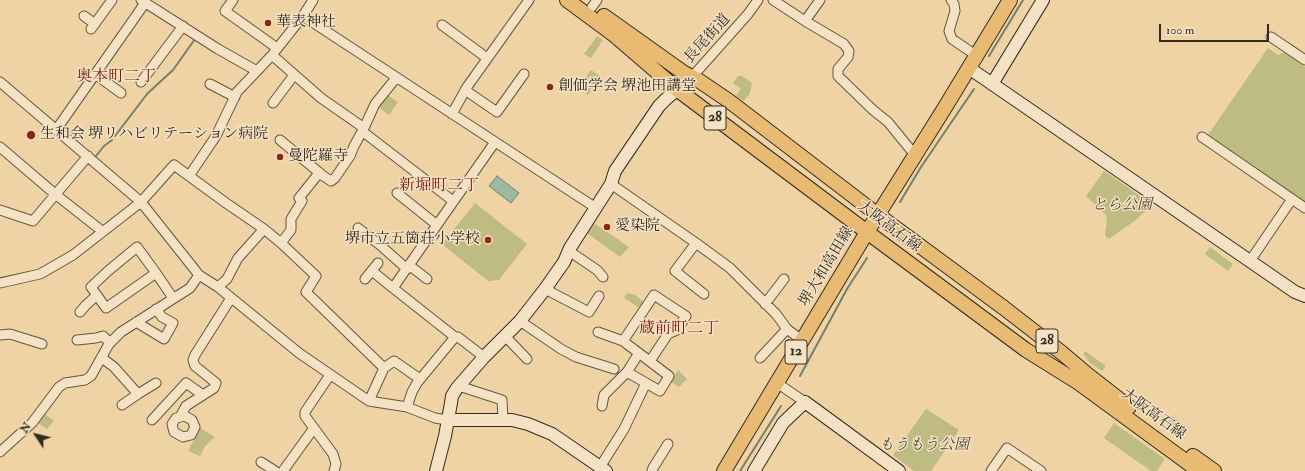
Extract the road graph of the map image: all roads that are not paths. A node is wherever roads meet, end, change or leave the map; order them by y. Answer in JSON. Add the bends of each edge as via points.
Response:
{"nodes":[{"id":1,"x":112,"y":0,"type":"edge"},
{"id":2,"x":233,"y":0,"type":"edge"},
{"id":3,"x":313,"y":0,"type":"edge"},
{"id":4,"x":529,"y":0,"type":"edge"},
{"id":5,"x":567,"y":0,"type":"edge"},
{"id":6,"x":758,"y":0,"type":"edge"},
{"id":7,"x":773,"y":0,"type":"edge"},
{"id":8,"x":820,"y":0,"type":"edge"},
{"id":9,"x":951,"y":0,"type":"edge"},
{"id":10,"x":1010,"y":0,"type":"edge"},
{"id":11,"x":1043,"y":0,"type":"edge"},
{"id":12,"x":143,"y":2,"type":"edge"},
{"id":13,"x":590,"y":2,"type":"edge"},
{"id":14,"x":84,"y":16,"type":"dead end"},
{"id":15,"x":303,"y":16,"type":"junction"},
{"id":16,"x":805,"y":21,"type":"junction"},
{"id":17,"x":442,"y":25,"type":"dead end"},
{"id":18,"x":183,"y":26,"type":"junction"},
{"id":19,"x":1271,"y":37,"type":"dead end"},
{"id":20,"x":274,"y":52,"type":"junction"},
{"id":21,"x":977,"y":56,"type":"junction"},
{"id":22,"x":487,"y":58,"type":"junction"},
{"id":23,"x":1305,"y":60,"type":"edge"},
{"id":24,"x":969,"y":68,"type":"junction"},
{"id":25,"x":257,"y":71,"type":"junction"},
{"id":26,"x":95,"y":74,"type":"junction"},
{"id":27,"x":524,"y":74,"type":"dead end"},
{"id":28,"x":294,"y":75,"type":"junction"},
{"id":29,"x":692,"y":77,"type":"junction"},
{"id":30,"x":396,"y":78,"type":"junction"},
{"id":31,"x":0,"y":82,"type":"edge"},
{"id":32,"x":141,"y":82,"type":"dead end"},
{"id":33,"x":210,"y":84,"type":"dead end"},
{"id":34,"x":992,"y":84,"type":"junction"},
{"id":35,"x":465,"y":90,"type":"junction"},
{"id":36,"x":678,"y":90,"type":"junction"},
{"id":37,"x":121,"y":92,"type":"dead end"},
{"id":38,"x":235,"y":97,"type":"junction"},
{"id":39,"x":273,"y":103,"type":"dead end"},
{"id":40,"x":452,"y":114,"type":"junction"},
{"id":41,"x":56,"y":130,"type":"junction"},
{"id":42,"x":363,"y":130,"type":"junction"},
{"id":43,"x":1202,"y":137,"type":"dead end"},
{"id":44,"x":280,"y":140,"type":"dead end"},
{"id":45,"x":495,"y":142,"type":"junction"},
{"id":46,"x":0,"y":147,"type":"edge"},
{"id":47,"x":916,"y":154,"type":"junction"},
{"id":48,"x":88,"y":156,"type":"junction"},
{"id":49,"x":321,"y":174,"type":"junction"},
{"id":50,"x":189,"y":176,"type":"junction"},
{"id":51,"x":611,"y":184,"type":"junction"},
{"id":52,"x":55,"y":194,"type":"junction"},
{"id":53,"x":397,"y":194,"type":"dead end"},
{"id":54,"x":1292,"y":199,"type":"junction"},
{"id":55,"x":453,"y":201,"type":"junction"},
{"id":56,"x":141,"y":202,"type":"junction"},
{"id":57,"x":596,"y":208,"type":"junction"},
{"id":58,"x":1305,"y":208,"type":"edge"},
{"id":59,"x":0,"y":210,"type":"edge"},
{"id":60,"x":878,"y":215,"type":"junction"},
{"id":61,"x":437,"y":225,"type":"junction"},
{"id":62,"x":358,"y":228,"type":"dead end"},
{"id":63,"x":264,"y":229,"type":"junction"},
{"id":64,"x":102,"y":231,"type":"junction"},
{"id":65,"x":867,"y":232,"type":"junction"},
{"id":66,"x":281,"y":243,"type":"junction"},
{"id":67,"x":696,"y":243,"type":"junction"},
{"id":68,"x":569,"y":251,"type":"junction"},
{"id":69,"x":1250,"y":261,"type":"junction"},
{"id":70,"x":408,"y":267,"type":"junction"},
{"id":71,"x":156,"y":273,"type":"junction"},
{"id":72,"x":199,"y":275,"type":"junction"},
{"id":73,"x":603,"y":277,"type":"dead end"},
{"id":74,"x":365,"y":279,"type":"dead end"},
{"id":75,"x":427,"y":280,"type":"dead end"},
{"id":76,"x":784,"y":280,"type":"dead end"},
{"id":77,"x":0,"y":283,"type":"edge"},
{"id":78,"x":218,"y":287,"type":"junction"},
{"id":79,"x":393,"y":288,"type":"junction"},
{"id":80,"x":545,"y":289,"type":"junction"},
{"id":81,"x":96,"y":294,"type":"junction"},
{"id":82,"x":704,"y":294,"type":"dead end"},
{"id":83,"x":599,"y":296,"type":"dead end"},
{"id":84,"x":1305,"y":296,"type":"edge"},
{"id":85,"x":173,"y":298,"type":"junction"},
{"id":86,"x":231,"y":298,"type":"junction"},
{"id":87,"x":765,"y":304,"type":"junction"},
{"id":88,"x":156,"y":309,"type":"junction"},
{"id":89,"x":80,"y":312,"type":"dead end"},
{"id":90,"x":520,"y":321,"type":"junction"},
{"id":91,"x":136,"y":322,"type":"junction"},
{"id":92,"x":788,"y":329,"type":"junction"},
{"id":93,"x":598,"y":332,"type":"dead end"},
{"id":94,"x":0,"y":335,"type":"edge"},
{"id":95,"x":505,"y":336,"type":"junction"},
{"id":96,"x":455,"y":338,"type":"junction"},
{"id":97,"x":77,"y":340,"type":"dead end"},
{"id":98,"x":623,"y":341,"type":"junction"},
{"id":99,"x":803,"y":341,"type":"junction"},
{"id":100,"x":110,"y":343,"type":"junction"},
{"id":101,"x":42,"y":344,"type":"dead end"},
{"id":102,"x":638,"y":353,"type":"junction"},
{"id":103,"x":484,"y":357,"type":"junction"},
{"id":104,"x":102,"y":358,"type":"junction"},
{"id":105,"x":527,"y":358,"type":"dead end"},
{"id":106,"x":760,"y":358,"type":"dead end"},
{"id":107,"x":650,"y":361,"type":"junction"},
{"id":108,"x":384,"y":368,"type":"junction"},
{"id":109,"x":614,"y":369,"type":"dead end"},
{"id":110,"x":627,"y":372,"type":"junction"},
{"id":111,"x":330,"y":375,"type":"junction"},
{"id":112,"x":420,"y":379,"type":"junction"},
{"id":113,"x":156,"y":383,"type":"dead end"},
{"id":114,"x":646,"y":383,"type":"junction"},
{"id":115,"x":777,"y":383,"type":"junction"},
{"id":116,"x":458,"y":386,"type":"junction"},
{"id":117,"x":138,"y":394,"type":"junction"},
{"id":118,"x":203,"y":395,"type":"junction"},
{"id":119,"x":369,"y":401,"type":"junction"},
{"id":120,"x":805,"y":402,"type":"junction"},
{"id":121,"x":122,"y":405,"type":"dead end"},
{"id":122,"x":602,"y":406,"type":"dead end"},
{"id":123,"x":407,"y":407,"type":"junction"},
{"id":124,"x":180,"y":417,"type":"dead end"},
{"id":125,"x":152,"y":420,"type":"dead end"},
{"id":126,"x":447,"y":420,"type":"junction"},
{"id":127,"x":503,"y":420,"type":"junction"},
{"id":128,"x":314,"y":428,"type":"junction"},
{"id":129,"x":668,"y":444,"type":"dead end"},
{"id":130,"x":0,"y":452,"type":"edge"},
{"id":131,"x":261,"y":462,"type":"dead end"},
{"id":132,"x":603,"y":469,"type":"edge"},
{"id":133,"x":275,"y":471,"type":"edge"},
{"id":134,"x":283,"y":471,"type":"edge"},
{"id":135,"x":334,"y":471,"type":"edge"},
{"id":136,"x":436,"y":471,"type":"edge"},
{"id":137,"x":652,"y":471,"type":"edge"},
{"id":138,"x":724,"y":471,"type":"edge"},
{"id":139,"x":754,"y":471,"type":"edge"},
{"id":140,"x":900,"y":471,"type":"edge"},
{"id":141,"x":991,"y":471,"type":"edge"},
{"id":142,"x":1041,"y":471,"type":"edge"},
{"id":143,"x":1199,"y":471,"type":"edge"},
{"id":144,"x":1214,"y":471,"type":"edge"}],
"edges":[{"from":1,"to":14,"type":"street","via":[[93,26]]},
{"from":2,"to":20,"type":"street","via":[[225,12]]},
{"from":3,"to":15,"type":"street"},
{"from":4,"to":22,"type":"street"},
{"from":5,"to":36,"type":"main road","name":"大阪高石線","number":"28","via":[[611,33]]},
{"from":6,"to":29,"type":"street","name":"長尾街道"},
{"from":7,"to":16,"type":"street"},
{"from":8,"to":16,"type":"street"},
{"from":9,"to":21,"type":"street","via":[[955,11],[949,32],[952,39]]},
{"from":10,"to":21,"type":"main road","name":"堺大和高田線","number":"12"},
{"from":11,"to":34,"type":"street"},
{"from":12,"to":18,"type":"street"},
{"from":12,"to":26,"type":"street"},
{"from":13,"to":29,"type":"main road","name":"大阪高石線","number":"28"},
{"from":15,"to":20,"type":"street"},
{"from":15,"to":30,"type":"street"},
{"from":16,"to":47,"type":"street","via":[[844,44],[849,51],[848,57],[838,69],[838,76],[872,110],[888,122]]},
{"from":17,"to":22,"type":"street"},
{"from":18,"to":25,"type":"street"},
{"from":18,"to":32,"type":"street"},
{"from":19,"to":23,"type":"street"},
{"from":20,"to":25,"type":"street"},
{"from":20,"to":28,"type":"street"},
{"from":21,"to":24,"type":"main road","name":"堺大和高田線","number":"12"},
{"from":22,"to":35,"type":"street"},
{"from":24,"to":34,"type":"street"},
{"from":24,"to":47,"type":"main road","name":"堺大和高田線","number":"12"},
{"from":25,"to":38,"type":"street"},
{"from":26,"to":37,"type":"street"},
{"from":26,"to":41,"type":"street"},
{"from":27,"to":35,"type":"street","via":[[497,112]]},
{"from":28,"to":39,"type":"street"},
{"from":28,"to":42,"type":"street"},
{"from":29,"to":36,"type":"street"},
{"from":29,"to":60,"type":"main road","name":"大阪高石線","number":"28","via":[[735,106]]},
{"from":30,"to":40,"type":"street"},
{"from":30,"to":42,"type":"street","via":[[375,104]]},
{"from":31,"to":41,"type":"street"},
{"from":33,"to":38,"type":"street"},
{"from":34,"to":69,"type":"street"},
{"from":35,"to":40,"type":"street"},
{"from":36,"to":51,"type":"street","via":[[659,106],[615,171]]},
{"from":36,"to":65,"type":"main road","name":"大阪高石線","number":"28"},
{"from":38,"to":50,"type":"street","via":[[216,136]]},
{"from":40,"to":45,"type":"street"},
{"from":41,"to":48,"type":"street"},
{"from":42,"to":49,"type":"street","via":[[335,178],[331,181]]},
{"from":42,"to":55,"type":"street"},
{"from":43,"to":54,"type":"street"},
{"from":44,"to":49,"type":"street"},
{"from":45,"to":55,"type":"street"},
{"from":45,"to":57,"type":"street"},
{"from":46,"to":52,"type":"street"},
{"from":47,"to":60,"type":"main road","name":"堺大和高田線","number":"12"},
{"from":48,"to":52,"type":"street"},
{"from":48,"to":56,"type":"street"},
{"from":49,"to":66,"type":"street","via":[[319,173],[299,198],[302,201],[291,219],[291,230]]},
{"from":50,"to":56,"type":"street","via":[[174,165]]},
{"from":50,"to":63,"type":"street"},
{"from":51,"to":57,"type":"street"},
{"from":51,"to":67,"type":"street"},
{"from":52,"to":59,"type":"street","via":[[33,221]]},
{"from":52,"to":64,"type":"street"},
{"from":53,"to":61,"type":"street"},
{"from":54,"to":58,"type":"street"},
{"from":54,"to":69,"type":"street"},
{"from":55,"to":61,"type":"street"},
{"from":56,"to":64,"type":"street"},
{"from":56,"to":72,"type":"street"},
{"from":57,"to":68,"type":"street"},
{"from":60,"to":65,"type":"main road","name":"堺大和高田線","number":"12"},
{"from":60,"to":144,"type":"main road","name":"大阪高石線","number":"28","via":[[1004,308]]},
{"from":61,"to":70,"type":"street"},
{"from":62,"to":70,"type":"street"},
{"from":63,"to":66,"type":"street"},
{"from":63,"to":78,"type":"street","via":[[238,258],[227,279]]},
{"from":64,"to":77,"type":"street","via":[[73,255],[40,274]]},
{"from":65,"to":99,"type":"main road","name":"堺大和高田線","number":"12"},
{"from":65,"to":143,"type":"main road","name":"大阪高石線","number":"28","via":[[1026,350],[1079,383]]},
{"from":66,"to":108,"type":"street","via":[[316,276],[306,292]]},
{"from":67,"to":82,"type":"street","via":[[675,271]]},
{"from":67,"to":87,"type":"street","via":[[730,268]]},
{"from":68,"to":73,"type":"street"},
{"from":68,"to":80,"type":"street"},
{"from":69,"to":84,"type":"street"},
{"from":70,"to":75,"type":"street"},
{"from":70,"to":79,"type":"street"},
{"from":71,"to":81,"type":"street","via":[[106,308]]},
{"from":71,"to":81,"type":"street","via":[[137,247],[91,287]]},
{"from":71,"to":85,"type":"street"},
{"from":72,"to":78,"type":"street"},
{"from":72,"to":85,"type":"street","via":[[190,288]]},
{"from":74,"to":79,"type":"street","via":[[375,267]]},
{"from":76,"to":87,"type":"street"},
{"from":78,"to":86,"type":"street"},
{"from":79,"to":96,"type":"street"},
{"from":80,"to":83,"type":"street","via":[[589,312]]},
{"from":80,"to":90,"type":"street"},
{"from":81,"to":89,"type":"street"},
{"from":85,"to":88,"type":"street"},
{"from":86,"to":111,"type":"street"},
{"from":86,"to":118,"type":"street","via":[[195,355],[195,366],[216,383],[214,388]]},
{"from":87,"to":92,"type":"street"},
{"from":88,"to":91,"type":"street"},
{"from":88,"to":91,"type":"street","via":[[162,317],[173,323],[164,339]]},
{"from":90,"to":95,"type":"street"},
{"from":90,"to":109,"type":"street","via":[[561,349]]},
{"from":91,"to":100,"type":"street"},
{"from":92,"to":99,"type":"street"},
{"from":92,"to":106,"type":"street"},
{"from":93,"to":98,"type":"street"},
{"from":94,"to":101,"type":"street","via":[[10,334]]},
{"from":95,"to":103,"type":"street"},
{"from":95,"to":105,"type":"street"},
{"from":96,"to":103,"type":"street","via":[[458,337]]},
{"from":96,"to":112,"type":"street"},
{"from":97,"to":100,"type":"street","via":[[103,336]]},
{"from":98,"to":102,"type":"street"},
{"from":98,"to":107,"type":"street","via":[[654,295],[686,316],[677,330],[668,334]]},
{"from":99,"to":115,"type":"main road","name":"堺大和高田線","number":"12"},
{"from":100,"to":104,"type":"street"},
{"from":102,"to":107,"type":"street"},
{"from":102,"to":110,"type":"street"},
{"from":103,"to":116,"type":"street"},
{"from":104,"to":117,"type":"street","via":[[114,367]]},
{"from":104,"to":130,"type":"street","via":[[86,380],[59,387],[32,423]]},
{"from":107,"to":114,"type":"street","via":[[669,376],[660,391]]},
{"from":108,"to":112,"type":"street","via":[[394,361]]},
{"from":108,"to":119,"type":"street"},
{"from":110,"to":114,"type":"street"},
{"from":110,"to":122,"type":"street","via":[[604,394]]},
{"from":111,"to":119,"type":"street"},
{"from":111,"to":128,"type":"street","via":[[305,412]]},
{"from":112,"to":123,"type":"street"},
{"from":113,"to":117,"type":"street"},
{"from":114,"to":132,"type":"street"},
{"from":115,"to":120,"type":"street"},
{"from":115,"to":138,"type":"main road","name":"堺大和高田線","number":"12"},
{"from":116,"to":126,"type":"street","via":[[452,396]]},
{"from":116,"to":127,"type":"street","via":[[502,400]]},
{"from":117,"to":121,"type":"street"},
{"from":118,"to":124,"type":"street","via":[[186,406]]},
{"from":118,"to":125,"type":"street","via":[[186,383]]},
{"from":119,"to":123,"type":"street"},
{"from":120,"to":139,"type":"street","via":[[783,423]]},
{"from":120,"to":140,"type":"street"},
{"from":123,"to":126,"type":"street"},
{"from":126,"to":127,"type":"street"},
{"from":126,"to":136,"type":"street"},
{"from":127,"to":132,"type":"street","via":[[543,429]]},
{"from":128,"to":134,"type":"street"},
{"from":128,"to":135,"type":"street","via":[[333,454],[336,464]]},
{"from":129,"to":137,"type":"street"},
{"from":131,"to":133,"type":"street"},
{"from":141,"to":142,"type":"street","via":[[1007,448]]}]}
